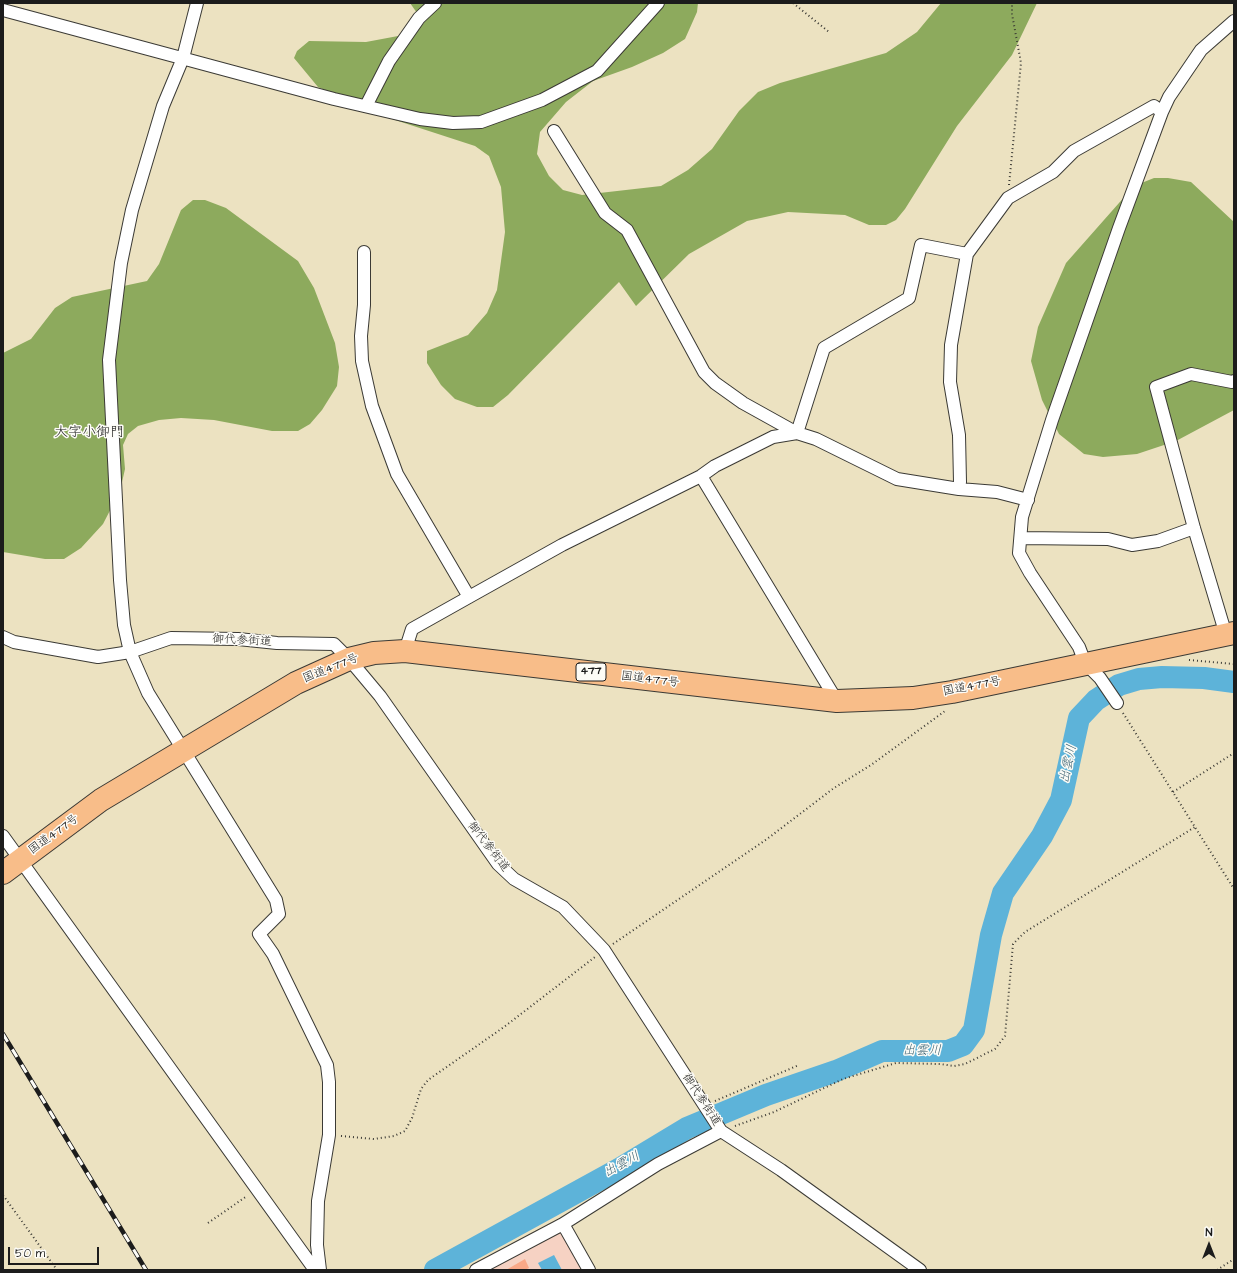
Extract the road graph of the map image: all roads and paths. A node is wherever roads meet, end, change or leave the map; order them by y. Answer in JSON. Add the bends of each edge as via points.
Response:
{"nodes":[{"id":1,"x":197,"y":3,"type":"edge"},
{"id":2,"x":434,"y":3,"type":"edge"},
{"id":3,"x":658,"y":3,"type":"edge"},
{"id":4,"x":793,"y":3,"type":"edge"},
{"id":5,"x":1012,"y":3,"type":"edge"},
{"id":6,"x":3,"y":10,"type":"edge"},
{"id":7,"x":1234,"y":21,"type":"edge"},
{"id":8,"x":829,"y":32,"type":"dead end"},
{"id":9,"x":183,"y":58,"type":"junction"},
{"id":10,"x":366,"y":106,"type":"junction"},
{"id":11,"x":1162,"y":112,"type":"junction"},
{"id":12,"x":554,"y":131,"type":"dead end"},
{"id":13,"x":1008,"y":198,"type":"junction"},
{"id":14,"x":364,"y":252,"type":"dead end"},
{"id":15,"x":968,"y":254,"type":"junction"},
{"id":16,"x":1234,"y":381,"type":"edge"},
{"id":17,"x":797,"y":433,"type":"junction"},
{"id":18,"x":701,"y":476,"type":"junction"},
{"id":19,"x":959,"y":489,"type":"junction"},
{"id":20,"x":1028,"y":500,"type":"junction"},
{"id":21,"x":1194,"y":528,"type":"junction"},
{"id":22,"x":1021,"y":538,"type":"junction"},
{"id":23,"x":469,"y":596,"type":"junction"},
{"id":24,"x":1230,"y":634,"type":"edge"},
{"id":25,"x":3,"y":637,"type":"edge"},
{"id":26,"x":405,"y":651,"type":"junction"},
{"id":27,"x":130,"y":652,"type":"junction"},
{"id":28,"x":349,"y":659,"type":"junction"},
{"id":29,"x":1204,"y":661,"type":"dead end"},
{"id":30,"x":1234,"y":664,"type":"edge"},
{"id":31,"x":1093,"y":671,"type":"junction"},
{"id":32,"x":952,"y":692,"type":"junction"},
{"id":33,"x":837,"y":701,"type":"junction"},
{"id":34,"x":1117,"y":703,"type":"joint"},
{"id":35,"x":183,"y":751,"type":"junction"},
{"id":36,"x":1234,"y":753,"type":"edge"},
{"id":37,"x":1173,"y":792,"type":"junction"},
{"id":38,"x":1195,"y":827,"type":"junction"},
{"id":39,"x":3,"y":836,"type":"edge"},
{"id":40,"x":20,"y":860,"type":"junction"},
{"id":41,"x":3,"y":873,"type":"edge"},
{"id":42,"x":1234,"y":889,"type":"edge"},
{"id":43,"x":604,"y":950,"type":"junction"},
{"id":44,"x":798,"y":1065,"type":"dead end"},
{"id":45,"x":705,"y":1106,"type":"junction"},
{"id":46,"x":719,"y":1128,"type":"junction"},
{"id":47,"x":329,"y":1135,"type":"junction"},
{"id":48,"x":257,"y":1190,"type":"junction"},
{"id":49,"x":3,"y":1195,"type":"edge"},
{"id":50,"x":208,"y":1223,"type":"dead end"},
{"id":51,"x":563,"y":1224,"type":"junction"},
{"id":52,"x":1234,"y":1259,"type":"edge"},
{"id":53,"x":57,"y":1270,"type":"edge"},
{"id":54,"x":315,"y":1270,"type":"edge"},
{"id":55,"x":320,"y":1270,"type":"edge"},
{"id":56,"x":476,"y":1270,"type":"edge"},
{"id":57,"x":589,"y":1270,"type":"edge"},
{"id":58,"x":920,"y":1270,"type":"edge"},
{"id":59,"x":1217,"y":1270,"type":"edge"}],
"edges":[{"from":1,"to":9,"type":"street"},
{"from":2,"to":10,"type":"street","via":[[419,18],[389,61]]},
{"from":3,"to":10,"type":"street","via":[[597,71],[542,100],[502,115],[481,122],[453,123]]},
{"from":4,"to":8,"type":"path"},
{"from":5,"to":13,"type":"path","via":[[1021,63]]},
{"from":6,"to":9,"type":"street"},
{"from":7,"to":11,"type":"street","via":[[1201,50],[1169,97]]},
{"from":9,"to":10,"type":"street","via":[[212,68]]},
{"from":9,"to":27,"type":"street","via":[[163,106],[132,210],[109,360],[120,580],[124,625]]},
{"from":11,"to":13,"type":"street","via":[[1154,106],[1074,151],[1053,172]]},
{"from":11,"to":20,"type":"street","via":[[1054,412]]},
{"from":12,"to":17,"type":"street","via":[[605,213],[627,230],[704,372],[743,403]]},
{"from":13,"to":15,"type":"street"},
{"from":14,"to":23,"type":"street","via":[[362,361],[372,406],[397,474]]},
{"from":15,"to":17,"type":"street","via":[[920,245],[909,298],[824,348]]},
{"from":15,"to":19,"type":"street","via":[[951,345],[950,382],[959,435]]},
{"from":16,"to":21,"type":"street","via":[[1191,374],[1156,387]]},
{"from":17,"to":18,"type":"street","via":[[773,437],[715,466]]},
{"from":17,"to":19,"type":"street","via":[[816,439],[897,479]]},
{"from":18,"to":23,"type":"street","via":[[562,545]]},
{"from":18,"to":33,"type":"street"},
{"from":19,"to":20,"type":"street","via":[[997,492]]},
{"from":20,"to":22,"type":"street","via":[[1022,517]]},
{"from":21,"to":22,"type":"street","via":[[1158,541],[1132,544],[1108,540]]},
{"from":21,"to":24,"type":"street"},
{"from":22,"to":31,"type":"street","via":[[1019,553]]},
{"from":23,"to":26,"type":"street","via":[[412,629]]},
{"from":24,"to":31,"type":"highway","name":"国道477号","number":"477"},
{"from":25,"to":27,"type":"street","name":"御代参街道","via":[[14,642],[98,657]]},
{"from":26,"to":28,"type":"highway","name":"国道477号","number":"477","via":[[374,653]]},
{"from":26,"to":33,"type":"highway","name":"国道477号","number":"477"},
{"from":27,"to":28,"type":"street","name":"御代参街道","via":[[171,638],[238,639],[334,644]]},
{"from":27,"to":35,"type":"street","via":[[148,693]]},
{"from":28,"to":35,"type":"highway","name":"国道477号","number":"477","via":[[296,683]]},
{"from":28,"to":43,"type":"street","name":"御代参街道","via":[[380,696],[498,864],[514,879],[563,907]]},
{"from":29,"to":30,"type":"path"},
{"from":31,"to":32,"type":"highway","name":"国道477号","number":"477"},
{"from":31,"to":34,"type":"street"},
{"from":32,"to":33,"type":"highway","name":"国道477号","number":"477","via":[[913,698]]},
{"from":32,"to":43,"type":"path","via":[[947,710],[871,765],[834,788],[767,839]]},
{"from":34,"to":37,"type":"path"},
{"from":35,"to":40,"type":"highway","name":"国道477号","number":"477","via":[[101,800]]},
{"from":35,"to":47,"type":"street","via":[[276,900],[279,914],[259,934],[273,954],[327,1065]]},
{"from":36,"to":37,"type":"path"},
{"from":37,"to":38,"type":"path"},
{"from":38,"to":42,"type":"path"},
{"from":38,"to":46,"type":"path","via":[[1025,932],[1013,944],[1005,1036],[995,1049],[965,1064],[954,1066],[896,1063],[842,1079],[774,1112]]},
{"from":39,"to":40,"type":"street"},
{"from":40,"to":41,"type":"highway","name":"国道477号","number":"477"},
{"from":40,"to":48,"type":"street"},
{"from":43,"to":45,"type":"street","name":"御代参街道"},
{"from":43,"to":47,"type":"path","via":[[504,1027],[428,1080],[421,1089],[405,1131],[394,1136],[374,1139]]},
{"from":44,"to":45,"type":"path"},
{"from":45,"to":46,"type":"street","name":"御代参街道"},
{"from":46,"to":51,"type":"street"},
{"from":46,"to":58,"type":"street","name":"御代参街道"},
{"from":47,"to":55,"type":"street","via":[[318,1201],[317,1245]]},
{"from":48,"to":50,"type":"path"},
{"from":48,"to":54,"type":"street"},
{"from":49,"to":53,"type":"path"},
{"from":51,"to":56,"type":"street"},
{"from":51,"to":57,"type":"street"},
{"from":52,"to":59,"type":"path"}]}
